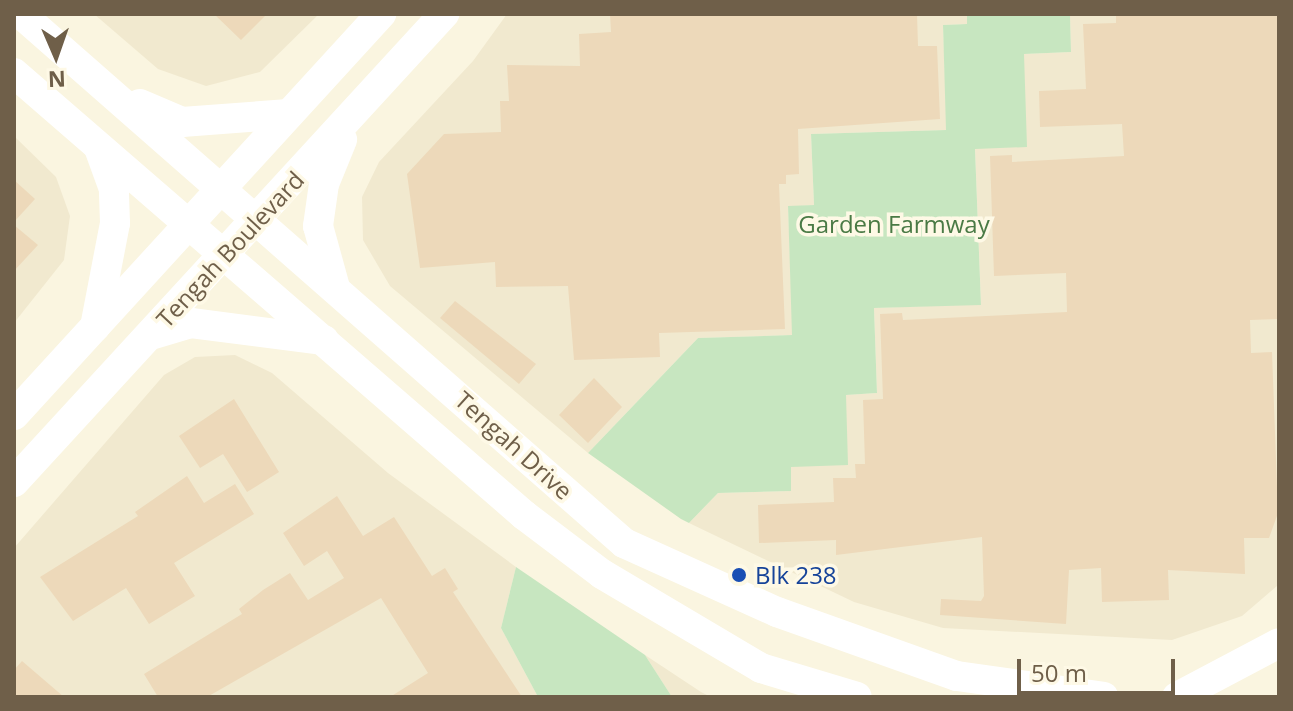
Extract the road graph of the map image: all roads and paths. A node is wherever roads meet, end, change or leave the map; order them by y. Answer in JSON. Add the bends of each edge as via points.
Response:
{"nodes":[{"id":1,"x":21,"y":14,"type":"edge"},
{"id":2,"x":381,"y":14,"type":"edge"},
{"id":3,"x":444,"y":14,"type":"edge"},
{"id":4,"x":14,"y":73,"type":"edge"},
{"id":5,"x":114,"y":93,"type":"junction"},
{"id":6,"x":289,"y":114,"type":"junction"},
{"id":7,"x":350,"y":120,"type":"junction"},
{"id":8,"x":97,"y":144,"type":"junction"},
{"id":9,"x":225,"y":188,"type":"junction"},
{"id":10,"x":262,"y":219,"type":"junction"},
{"id":11,"x":192,"y":224,"type":"junction"},
{"id":12,"x":228,"y":254,"type":"junction"},
{"id":13,"x":334,"y":284,"type":"junction"},
{"id":14,"x":95,"y":329,"type":"junction"},
{"id":15,"x":148,"y":336,"type":"junction"},
{"id":16,"x":326,"y":340,"type":"junction"},
{"id":17,"x":14,"y":415,"type":"edge"},
{"id":18,"x":14,"y":482,"type":"edge"},
{"id":19,"x":1279,"y":643,"type":"edge"},
{"id":20,"x":857,"y":697,"type":"edge"},
{"id":21,"x":1104,"y":697,"type":"edge"},
{"id":22,"x":1177,"y":697,"type":"edge"}],
"edges":[{"from":1,"to":5,"type":"street","name":"Tengah Drive"},
{"from":2,"to":6,"type":"street","name":"Tengah Boulevard"},
{"from":3,"to":7,"type":"street","name":"Tengah Boulevard"},
{"from":4,"to":8,"type":"street","name":"Tengah Drive"},
{"from":5,"to":6,"type":"street","via":[[182,122]]},
{"from":5,"to":9,"type":"street","name":"Tengah Drive"},
{"from":6,"to":9,"type":"street","name":"Tengah Boulevard"},
{"from":7,"to":10,"type":"street","name":"Tengah Boulevard"},
{"from":7,"to":13,"type":"street","via":[[324,184],[318,226]]},
{"from":8,"to":11,"type":"street","name":"Tengah Drive"},
{"from":8,"to":14,"type":"street","via":[[114,189],[115,223]]},
{"from":9,"to":10,"type":"street","name":"Tengah Drive"},
{"from":9,"to":11,"type":"street","name":"Tengah Boulevard"},
{"from":10,"to":12,"type":"street","name":"Tengah Boulevard"},
{"from":10,"to":13,"type":"street","name":"Tengah Drive"},
{"from":11,"to":12,"type":"street","name":"Tengah Drive"},
{"from":11,"to":14,"type":"street","name":"Tengah Boulevard"},
{"from":12,"to":15,"type":"street","name":"Tengah Boulevard"},
{"from":12,"to":16,"type":"street","name":"Tengah Drive"},
{"from":13,"to":21,"type":"street","name":"Tengah Drive","via":[[624,543],[777,612],[957,676]]},
{"from":14,"to":17,"type":"street","name":"Tengah Boulevard"},
{"from":15,"to":16,"type":"street","via":[[191,323]]},
{"from":15,"to":18,"type":"street","name":"Tengah Boulevard"},
{"from":16,"to":20,"type":"street","name":"Tengah Drive","via":[[524,515],[602,574],[761,668]]},
{"from":19,"to":22,"type":"street"}]}
